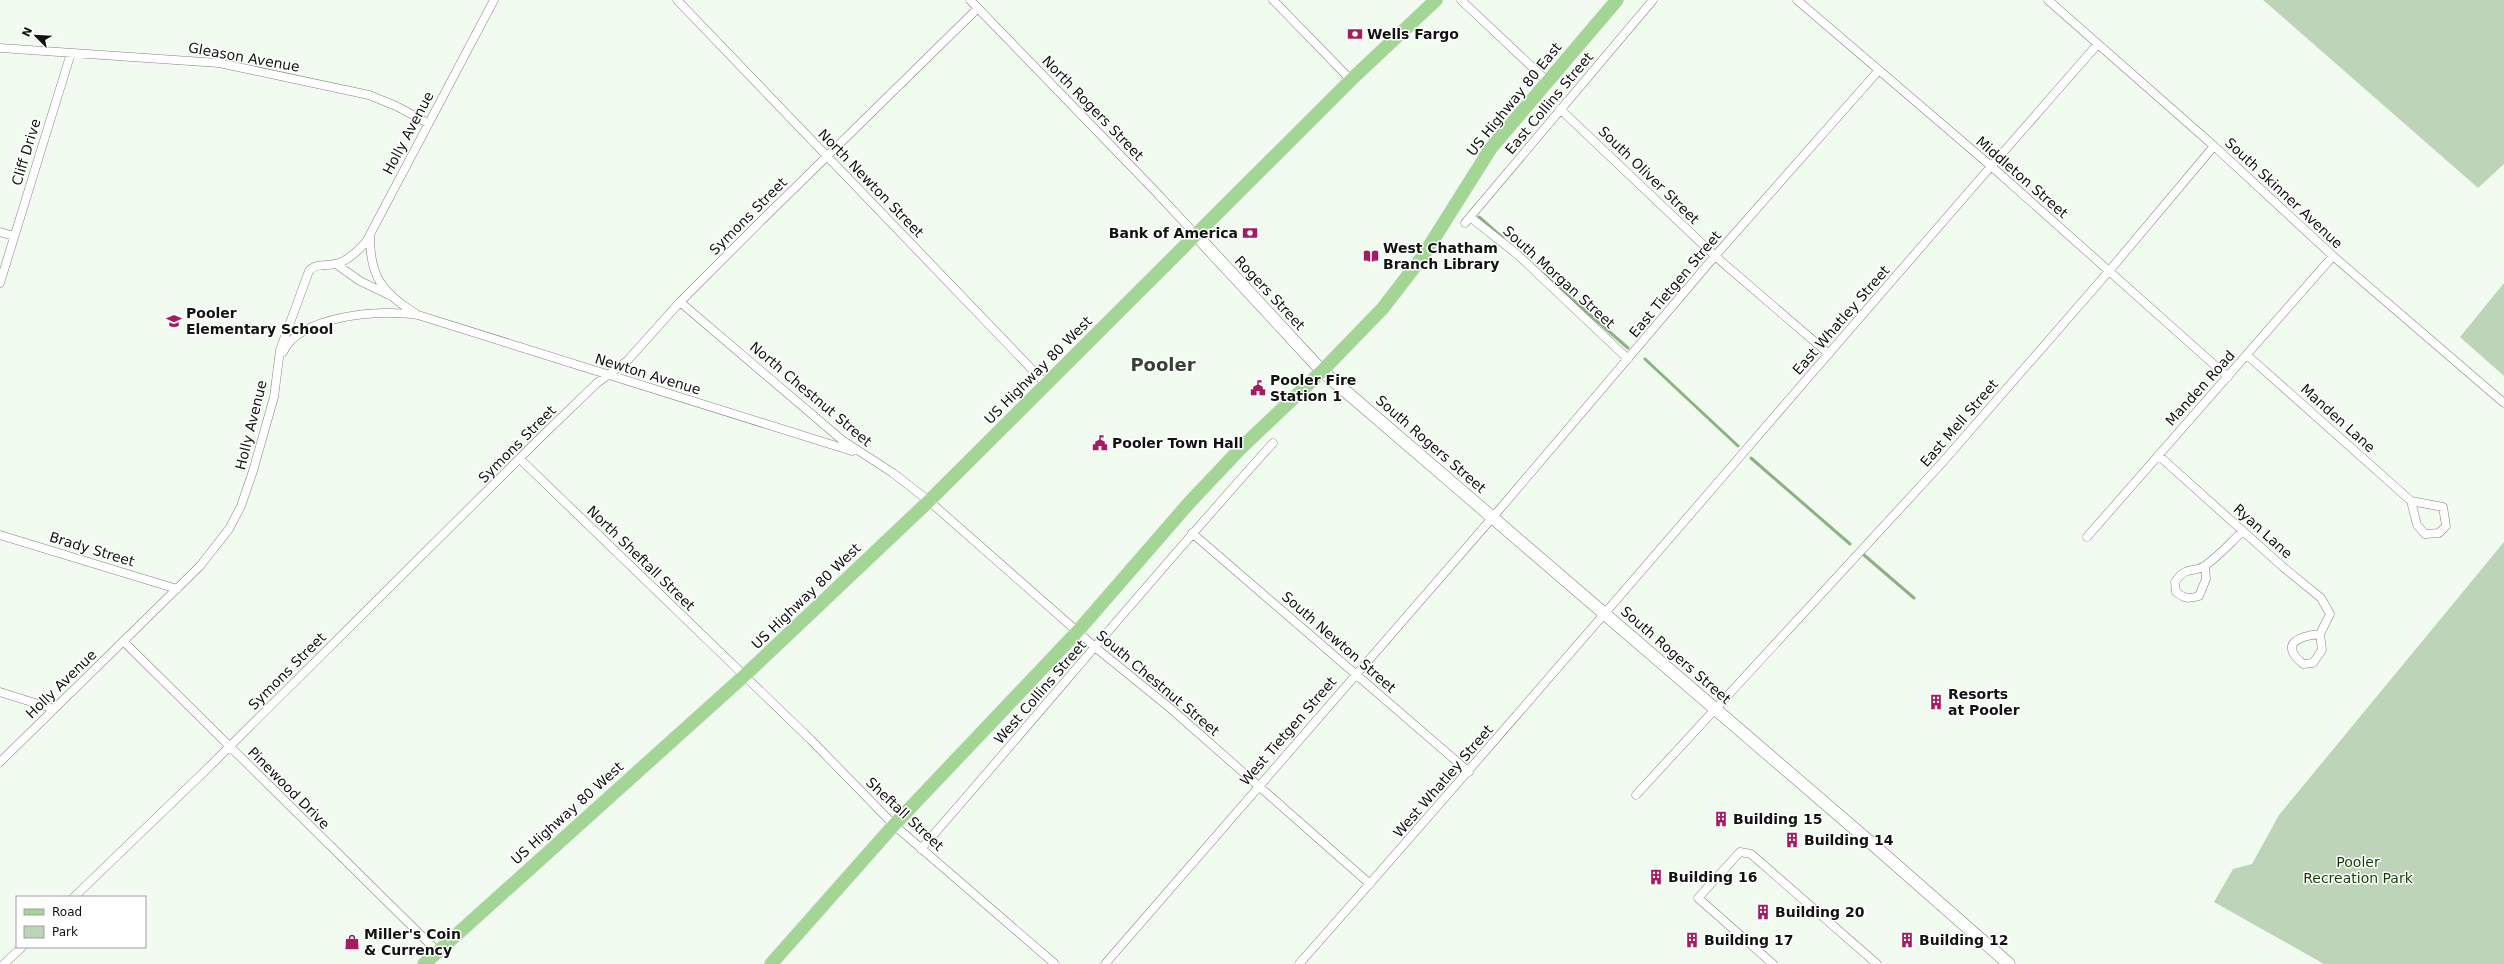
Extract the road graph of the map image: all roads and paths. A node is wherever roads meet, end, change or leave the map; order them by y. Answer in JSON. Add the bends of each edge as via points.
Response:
{"nodes":[{"id":1,"x":494,"y":0,"type":"edge"},
{"id":2,"x":677,"y":0,"type":"edge"},
{"id":3,"x":970,"y":0,"type":"edge"},
{"id":4,"x":1273,"y":0,"type":"edge"},
{"id":5,"x":1436,"y":0,"type":"edge"},
{"id":6,"x":1461,"y":0,"type":"edge"},
{"id":7,"x":1617,"y":0,"type":"edge"},
{"id":8,"x":1654,"y":0,"type":"edge"},
{"id":9,"x":1797,"y":0,"type":"edge"},
{"id":10,"x":2048,"y":0,"type":"edge"},
{"id":11,"x":978,"y":8,"type":"junction"},
{"id":12,"x":2098,"y":45,"type":"junction"},
{"id":13,"x":0,"y":48,"type":"edge"},
{"id":14,"x":71,"y":53,"type":"junction"},
{"id":15,"x":1879,"y":70,"type":"junction"},
{"id":16,"x":1350,"y":80,"type":"junction"},
{"id":17,"x":1547,"y":82,"type":"junction"},
{"id":18,"x":1560,"y":109,"type":"junction"},
{"id":19,"x":428,"y":123,"type":"junction"},
{"id":20,"x":2214,"y":146,"type":"junction"},
{"id":21,"x":827,"y":156,"type":"junction"},
{"id":22,"x":1991,"y":166,"type":"junction"},
{"id":23,"x":1467,"y":220,"type":"joint"},
{"id":24,"x":0,"y":232,"type":"edge"},
{"id":25,"x":1196,"y":235,"type":"junction"},
{"id":26,"x":14,"y":236,"type":"junction"},
{"id":27,"x":370,"y":237,"type":"junction"},
{"id":28,"x":1715,"y":256,"type":"junction"},
{"id":29,"x":2333,"y":256,"type":"junction"},
{"id":30,"x":3,"y":264,"type":"edge"},
{"id":31,"x":336,"y":264,"type":"junction"},
{"id":32,"x":2110,"y":270,"type":"junction"},
{"id":33,"x":0,"y":283,"type":"edge"},
{"id":34,"x":391,"y":296,"type":"junction"},
{"id":35,"x":680,"y":302,"type":"junction"},
{"id":36,"x":418,"y":315,"type":"junction"},
{"id":37,"x":1829,"y":354,"type":"junction"},
{"id":38,"x":2247,"y":355,"type":"junction"},
{"id":39,"x":1628,"y":359,"type":"junction"},
{"id":40,"x":1322,"y":371,"type":"junction"},
{"id":41,"x":277,"y":372,"type":"junction"},
{"id":42,"x":608,"y":376,"type":"junction"},
{"id":43,"x":2228,"y":377,"type":"junction"},
{"id":44,"x":1046,"y":384,"type":"junction"},
{"id":45,"x":2504,"y":404,"type":"edge"},
{"id":46,"x":1273,"y":443,"type":"dead end"},
{"id":47,"x":2158,"y":455,"type":"junction"},
{"id":48,"x":520,"y":459,"type":"junction"},
{"id":49,"x":870,"y":459,"type":"junction"},
{"id":50,"x":929,"y":501,"type":"junction"},
{"id":51,"x":2411,"y":501,"type":"junction"},
{"id":52,"x":1493,"y":517,"type":"junction"},
{"id":53,"x":2243,"y":531,"type":"junction"},
{"id":54,"x":1192,"y":533,"type":"junction"},
{"id":55,"x":0,"y":535,"type":"edge"},
{"id":56,"x":2087,"y":537,"type":"dead end"},
{"id":57,"x":2205,"y":566,"type":"junction"},
{"id":58,"x":177,"y":589,"type":"junction"},
{"id":59,"x":1604,"y":612,"type":"junction"},
{"id":60,"x":1077,"y":632,"type":"junction"},
{"id":61,"x":2320,"y":634,"type":"dead end"},
{"id":62,"x":123,"y":641,"type":"junction"},
{"id":63,"x":1096,"y":648,"type":"junction"},
{"id":64,"x":1356,"y":673,"type":"junction"},
{"id":65,"x":744,"y":676,"type":"junction"},
{"id":66,"x":0,"y":692,"type":"edge"},
{"id":67,"x":1714,"y":708,"type":"junction"},
{"id":68,"x":54,"y":709,"type":"junction"},
{"id":69,"x":230,"y":747,"type":"junction"},
{"id":70,"x":0,"y":762,"type":"edge"},
{"id":71,"x":1469,"y":772,"type":"junction"},
{"id":72,"x":1258,"y":786,"type":"junction"},
{"id":73,"x":1636,"y":795,"type":"dead end"},
{"id":74,"x":894,"y":825,"type":"junction"},
{"id":75,"x":921,"y":848,"type":"junction"},
{"id":76,"x":1370,"y":884,"type":"junction"},
{"id":77,"x":75,"y":896,"type":"edge"},
{"id":78,"x":21,"y":948,"type":"edge"},
{"id":79,"x":437,"y":951,"type":"junction"},
{"id":80,"x":2007,"y":963,"type":"edge"},
{"id":81,"x":4,"y":964,"type":"edge"},
{"id":82,"x":424,"y":964,"type":"edge"},
{"id":83,"x":771,"y":964,"type":"edge"},
{"id":84,"x":1055,"y":964,"type":"edge"},
{"id":85,"x":1105,"y":964,"type":"edge"},
{"id":86,"x":1299,"y":964,"type":"edge"},
{"id":87,"x":1773,"y":964,"type":"edge"},
{"id":88,"x":1877,"y":964,"type":"edge"}],
"edges":[{"from":1,"to":19,"type":"street","name":"Holly Avenue"},
{"from":2,"to":21,"type":"street","name":"North Newton Street"},
{"from":3,"to":11,"type":"street","name":"North Rogers Street"},
{"from":4,"to":16,"type":"street"},
{"from":5,"to":16,"type":"main road"},
{"from":6,"to":17,"type":"street"},
{"from":7,"to":17,"type":"main road","name":"US Highway 80 East"},
{"from":8,"to":18,"type":"street","name":"East Collins Street"},
{"from":9,"to":15,"type":"street","name":"Middleton Street"},
{"from":10,"to":12,"type":"street","name":"South Skinner Avenue"},
{"from":11,"to":21,"type":"street","name":"Symons Street"},
{"from":11,"to":25,"type":"street","name":"North Rogers Street"},
{"from":12,"to":20,"type":"street","name":"South Skinner Avenue"},
{"from":12,"to":22,"type":"street","name":"East Whatley Street"},
{"from":13,"to":14,"type":"street","name":"Gleason Avenue"},
{"from":14,"to":19,"type":"street","name":"Gleason Avenue","via":[[183,59],[224,64],[369,95]]},
{"from":14,"to":26,"type":"street","name":"Cliff Drive"},
{"from":15,"to":22,"type":"street","name":"Middleton Street"},
{"from":15,"to":28,"type":"street","name":"East Tietgen Street"},
{"from":16,"to":25,"type":"main road"},
{"from":17,"to":40,"type":"main road","name":"US Highway 80 East","via":[[1491,148],[1423,256],[1383,308]]},
{"from":18,"to":23,"type":"street","name":"East Collins Street"},
{"from":18,"to":28,"type":"street","name":"South Oliver Street"},
{"from":19,"to":27,"type":"street","name":"Holly Avenue"},
{"from":20,"to":29,"type":"street","name":"South Skinner Avenue"},
{"from":20,"to":32,"type":"street","name":"East Mell Street"},
{"from":21,"to":35,"type":"street","name":"Symons Street"},
{"from":21,"to":44,"type":"street","name":"North Newton Street"},
{"from":22,"to":32,"type":"street","name":"Middleton Street"},
{"from":22,"to":37,"type":"street","name":"East Whatley Street"},
{"from":23,"to":39,"type":"street","name":"South Morgan Street","via":[[1518,256]]},
{"from":24,"to":26,"type":"street"},
{"from":25,"to":40,"type":"street","name":"Rogers Street"},
{"from":25,"to":44,"type":"main road","name":"US Highway 80 West"},
{"from":26,"to":30,"type":"street","name":"Cliff Drive"},
{"from":27,"to":31,"type":"street","name":"Holly Avenue","via":[[354,255]]},
{"from":27,"to":34,"type":"street","name":"Newton Avenue","via":[[373,269],[378,281]]},
{"from":28,"to":37,"type":"street","name":"South Oliver Street"},
{"from":28,"to":39,"type":"street","name":"East Tietgen Street"},
{"from":29,"to":38,"type":"street","name":"Manden Road"},
{"from":29,"to":45,"type":"street","name":"South Skinner Avenue"},
{"from":30,"to":33,"type":"street","name":"Cliff Drive"},
{"from":31,"to":34,"type":"street","name":"Newton Avenue","via":[[365,285]]},
{"from":31,"to":41,"type":"street","name":"Holly Avenue","via":[[316,265],[309,271],[282,342]]},
{"from":32,"to":43,"type":"street","name":"Middleton Street"},
{"from":32,"to":67,"type":"street","name":"East Mell Street","via":[[1935,470]]},
{"from":34,"to":36,"type":"street","name":"Newton Avenue"},
{"from":35,"to":42,"type":"street","name":"Symons Street","via":[[627,361]]},
{"from":35,"to":49,"type":"street","name":"North Chestnut Street","via":[[842,440]]},
{"from":36,"to":41,"type":"street","name":"Newton Avenue","via":[[368,315],[309,328],[293,338],[285,347]]},
{"from":36,"to":42,"type":"street","name":"Newton Avenue"},
{"from":37,"to":59,"type":"street","name":"East Whatley Street"},
{"from":38,"to":43,"type":"street","name":"Manden Road"},
{"from":38,"to":51,"type":"street","name":"Manden Lane"},
{"from":39,"to":52,"type":"street","name":"East Tietgen Street"},
{"from":40,"to":52,"type":"street","name":"South Rogers Street"},
{"from":40,"to":60,"type":"main road","via":[[1240,448]]},
{"from":41,"to":58,"type":"street","name":"Holly Avenue","via":[[274,397],[238,514],[213,552]]},
{"from":42,"to":48,"type":"street","name":"Symons Street","via":[[589,391]]},
{"from":42,"to":49,"type":"street","name":"Newton Avenue","via":[[841,447]]},
{"from":43,"to":47,"type":"street","name":"Manden Road"},
{"from":44,"to":50,"type":"main road","name":"US Highway 80 West"},
{"from":46,"to":54,"type":"street","name":"West Collins Street"},
{"from":47,"to":53,"type":"street","name":"Ryan Lane"},
{"from":47,"to":56,"type":"street","name":"Manden Road"},
{"from":48,"to":65,"type":"street","name":"North Sheftall Street"},
{"from":48,"to":69,"type":"street","name":"Symons Street"},
{"from":49,"to":50,"type":"street","name":"North Chestnut Street"},
{"from":50,"to":60,"type":"street","name":"South Chestnut Street"},
{"from":50,"to":65,"type":"main road","name":"US Highway 80 West"},
{"from":51,"to":51,"type":"street","via":[[2417,525],[2425,534],[2439,533],[2446,526],[2443,507]]},
{"from":52,"to":59,"type":"street","name":"South Rogers Street"},
{"from":52,"to":64,"type":"street","name":"West Tietgen Street"},
{"from":53,"to":57,"type":"street"},
{"from":53,"to":61,"type":"street","name":"Ryan Lane","via":[[2321,598],[2330,614]]},
{"from":54,"to":63,"type":"street","name":"West Collins Street"},
{"from":54,"to":64,"type":"street","name":"South Newton Street"},
{"from":55,"to":58,"type":"street","name":"Brady Street"},
{"from":57,"to":57,"type":"street","via":[[2181,574],[2175,582],[2176,592],[2183,598],[2200,596],[2206,579]]},
{"from":58,"to":62,"type":"street","name":"Holly Avenue"},
{"from":59,"to":67,"type":"street","name":"South Rogers Street"},
{"from":59,"to":71,"type":"street","name":"West Whatley Street"},
{"from":60,"to":63,"type":"street","name":"South Chestnut Street"},
{"from":60,"to":74,"type":"main road"},
{"from":62,"to":68,"type":"street","name":"Holly Avenue"},
{"from":62,"to":69,"type":"street","name":"Pinewood Drive"},
{"from":63,"to":72,"type":"street","name":"South Chestnut Street","via":[[1170,708]]},
{"from":63,"to":75,"type":"street","name":"West Collins Street"},
{"from":64,"to":71,"type":"street","name":"South Newton Street"},
{"from":64,"to":72,"type":"street","name":"West Tietgen Street"},
{"from":65,"to":74,"type":"street","name":"Sheftall Street"},
{"from":65,"to":79,"type":"main road","name":"US Highway 80 West"},
{"from":66,"to":68,"type":"street"},
{"from":67,"to":73,"type":"street","name":"East Mell Street"},
{"from":67,"to":80,"type":"street","name":"South Rogers Street"},
{"from":68,"to":70,"type":"street","name":"Holly Avenue"},
{"from":69,"to":77,"type":"street","name":"Symons Street"},
{"from":69,"to":79,"type":"street","name":"Pinewood Drive"},
{"from":71,"to":76,"type":"street","name":"West Whatley Street"},
{"from":72,"to":76,"type":"street","name":"South Chestnut Street"},
{"from":72,"to":85,"type":"street","name":"West Tietgen Street"},
{"from":74,"to":75,"type":"street","name":"Sheftall Street"},
{"from":74,"to":83,"type":"main road"},
{"from":75,"to":84,"type":"street","name":"Sheftall Street"},
{"from":76,"to":86,"type":"street","name":"West Whatley Street"},
{"from":78,"to":81,"type":"street"},
{"from":79,"to":82,"type":"main road","name":"US Highway 80 West"},
{"from":87,"to":88,"type":"street","via":[[1698,898],[1740,852],[1751,854]]}]}
